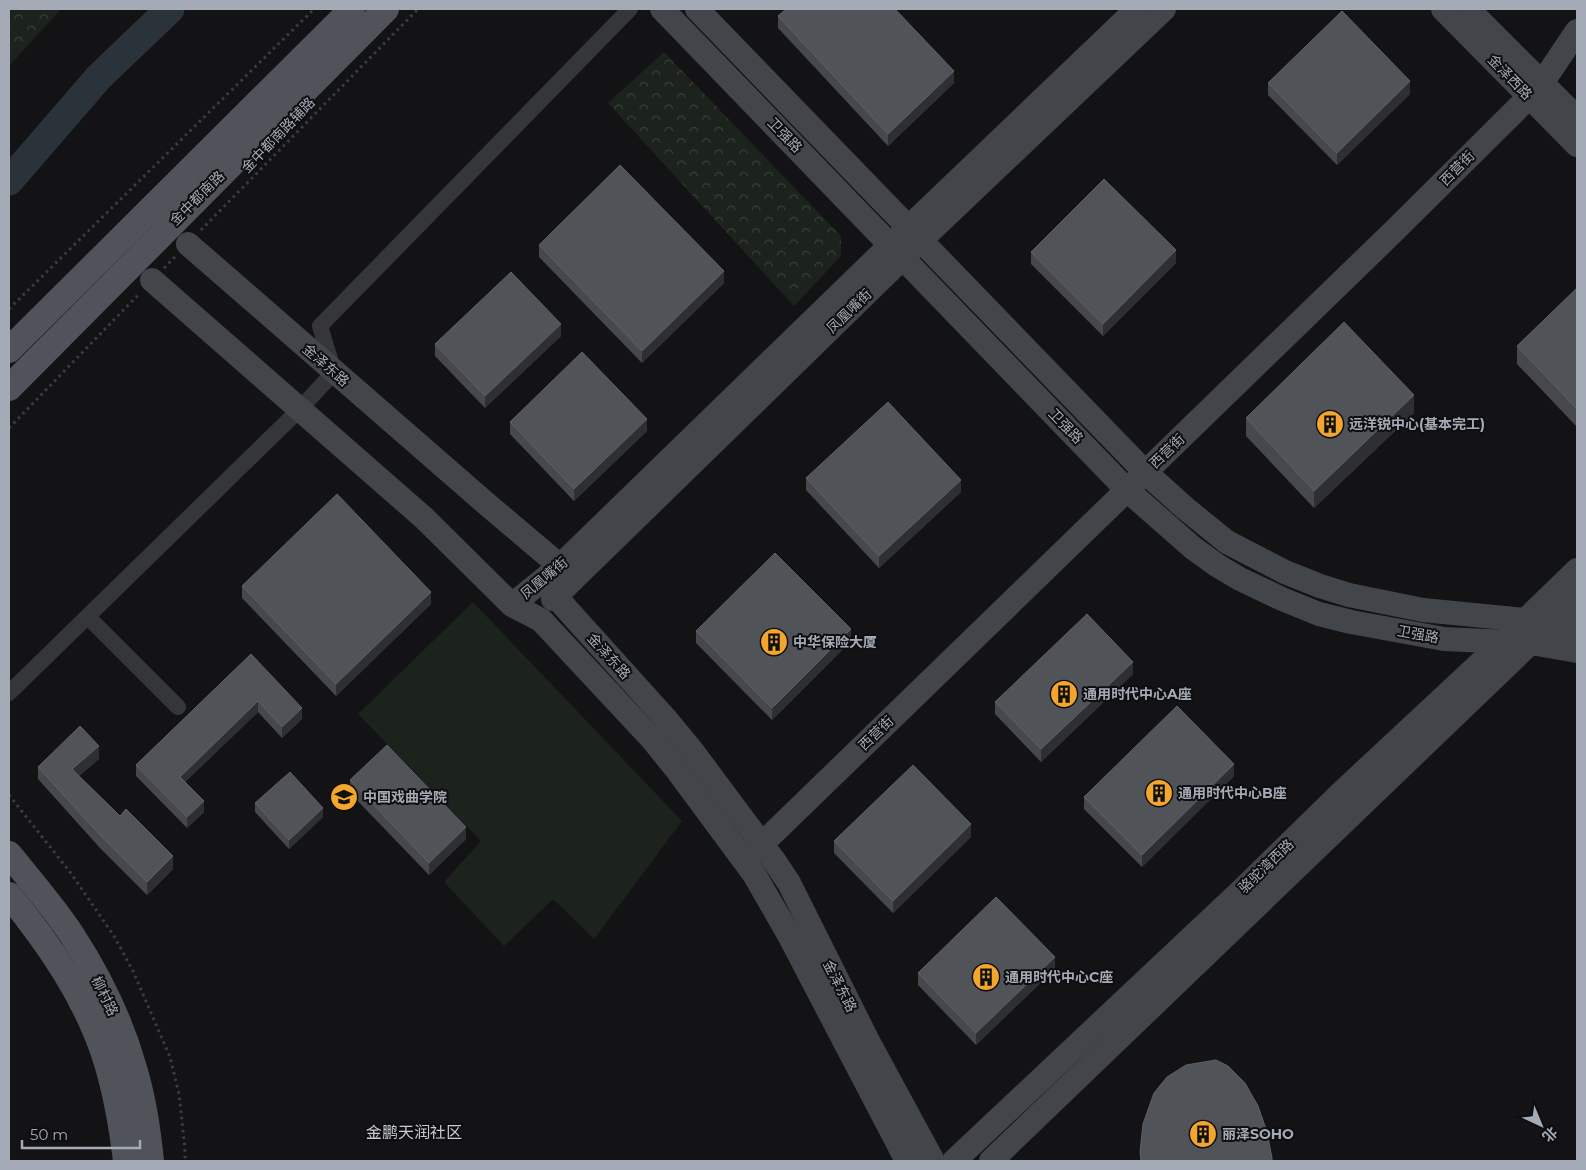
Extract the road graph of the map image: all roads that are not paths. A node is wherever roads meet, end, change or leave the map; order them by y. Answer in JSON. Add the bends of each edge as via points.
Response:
{"nodes":[{"id":1,"x":352,"y":9,"type":"edge"},
{"id":2,"x":386,"y":9,"type":"edge"},
{"id":3,"x":630,"y":9,"type":"edge"},
{"id":4,"x":662,"y":9,"type":"edge"},
{"id":5,"x":697,"y":9,"type":"edge"},
{"id":6,"x":1137,"y":9,"type":"edge"},
{"id":7,"x":1164,"y":9,"type":"edge"},
{"id":8,"x":1442,"y":9,"type":"edge"},
{"id":9,"x":1468,"y":9,"type":"edge"},
{"id":10,"x":1577,"y":31,"type":"edge"},
{"id":11,"x":1536,"y":90,"type":"junction"},
{"id":12,"x":1577,"y":118,"type":"edge"},
{"id":13,"x":1577,"y":145,"type":"edge"},
{"id":14,"x":915,"y":233,"type":"junction"},
{"id":15,"x":188,"y":244,"type":"road end"},
{"id":16,"x":897,"y":251,"type":"junction"},
{"id":17,"x":152,"y":280,"type":"road end"},
{"id":18,"x":9,"y":350,"type":"edge"},
{"id":19,"x":334,"y":372,"type":"junction"},
{"id":20,"x":9,"y":388,"type":"edge"},
{"id":21,"x":300,"y":410,"type":"junction"},
{"id":22,"x":1145,"y":472,"type":"junction"},
{"id":23,"x":1127,"y":490,"type":"junction"},
{"id":24,"x":560,"y":566,"type":"junction"},
{"id":25,"x":1577,"y":570,"type":"edge"},
{"id":26,"x":555,"y":596,"type":"junction"},
{"id":27,"x":1577,"y":598,"type":"edge"},
{"id":28,"x":512,"y":605,"type":"junction"},
{"id":29,"x":88,"y":617,"type":"junction"},
{"id":30,"x":542,"y":620,"type":"junction"},
{"id":31,"x":1526,"y":620,"type":"junction"},
{"id":32,"x":1551,"y":623,"type":"junction"},
{"id":33,"x":1577,"y":627,"type":"edge"},
{"id":34,"x":1503,"y":642,"type":"junction"},
{"id":35,"x":1531,"y":643,"type":"junction"},
{"id":36,"x":1577,"y":651,"type":"edge"},
{"id":37,"x":9,"y":693,"type":"edge"},
{"id":38,"x":178,"y":707,"type":"dead end"},
{"id":39,"x":762,"y":844,"type":"junction"},
{"id":40,"x":9,"y":854,"type":"edge"},
{"id":41,"x":744,"y":859,"type":"junction"},
{"id":42,"x":9,"y":895,"type":"edge"},
{"id":43,"x":126,"y":1161,"type":"edge"},
{"id":44,"x":151,"y":1161,"type":"edge"},
{"id":45,"x":907,"y":1161,"type":"edge"},
{"id":46,"x":933,"y":1161,"type":"edge"},
{"id":47,"x":954,"y":1161,"type":"edge"},
{"id":48,"x":991,"y":1161,"type":"edge"}],
"edges":[{"from":1,"to":18,"type":"main road","name":"金中都南路"},
{"from":2,"to":20,"type":"main road","name":"金中都南路"},
{"from":3,"to":19,"type":"street","via":[[320,326]]},
{"from":4,"to":16,"type":"street","name":"卫强路"},
{"from":5,"to":14,"type":"street","name":"卫强路"},
{"from":6,"to":14,"type":"street","name":"凤凰嘴街"},
{"from":7,"to":14,"type":"street","name":"凤凰嘴街"},
{"from":8,"to":11,"type":"street","name":"金泽西路"},
{"from":9,"to":11,"type":"street","name":"金泽西路"},
{"from":10,"to":11,"type":"street","name":"西营街"},
{"from":11,"to":12,"type":"street","name":"金泽西路"},
{"from":11,"to":13,"type":"street","name":"金泽西路"},
{"from":11,"to":22,"type":"street","name":"西营街"},
{"from":14,"to":16,"type":"street","name":"凤凰嘴街"},
{"from":14,"to":22,"type":"street","name":"卫强路"},
{"from":15,"to":19,"type":"street","name":"金泽东路"},
{"from":16,"to":23,"type":"street","name":"卫强路"},
{"from":16,"to":24,"type":"street","name":"凤凰嘴街"},
{"from":16,"to":26,"type":"street","name":"凤凰嘴街"},
{"from":17,"to":21,"type":"street","name":"金泽东路"},
{"from":19,"to":21,"type":"street"},
{"from":19,"to":24,"type":"street","name":"金泽东路"},
{"from":21,"to":28,"type":"street","name":"金泽东路","via":[[424,518]]},
{"from":21,"to":29,"type":"street"},
{"from":22,"to":23,"type":"street","name":"西营街"},
{"from":22,"to":31,"type":"street","name":"卫强路","via":[[1227,542],[1320,586],[1423,610]]},
{"from":23,"to":34,"type":"street","name":"卫强路","via":[[1218,566],[1319,614],[1444,639]]},
{"from":23,"to":39,"type":"street","name":"西营街"},
{"from":24,"to":26,"type":"street"},
{"from":24,"to":28,"type":"street","name":"凤凰嘴街"},
{"from":25,"to":31,"type":"street","name":"骆驼湾西路"},
{"from":26,"to":30,"type":"street","name":"凤凰嘴街"},
{"from":26,"to":39,"type":"street","name":"金泽东路","via":[[671,724]]},
{"from":27,"to":32,"type":"street","name":"骆驼湾西路"},
{"from":28,"to":30,"type":"street","name":"金泽东路"},
{"from":29,"to":37,"type":"street"},
{"from":29,"to":38,"type":"street"},
{"from":30,"to":41,"type":"street","name":"金泽东路","via":[[652,740]]},
{"from":31,"to":32,"type":"street","name":"卫强路"},
{"from":31,"to":34,"type":"street","name":"骆驼湾西路"},
{"from":32,"to":33,"type":"street","name":"卫强路"},
{"from":32,"to":35,"type":"street","name":"骆驼湾西路"},
{"from":34,"to":35,"type":"street","name":"卫强路"},
{"from":34,"to":47,"type":"street","name":"骆驼湾西路"},
{"from":35,"to":36,"type":"street","name":"卫强路"},
{"from":35,"to":48,"type":"street","name":"骆驼湾西路"},
{"from":39,"to":41,"type":"street","name":"西营街"},
{"from":39,"to":46,"type":"street","name":"金泽东路","via":[[789,883],[869,1043]]},
{"from":40,"to":44,"type":"main road","name":"柳村路","via":[[72,936],[108,1001],[135,1070]]},
{"from":41,"to":45,"type":"street","name":"金泽东路","via":[[789,935]]},
{"from":42,"to":43,"type":"main road","name":"柳村路","via":[[56,958],[92,1024],[119,1111]]}]}
